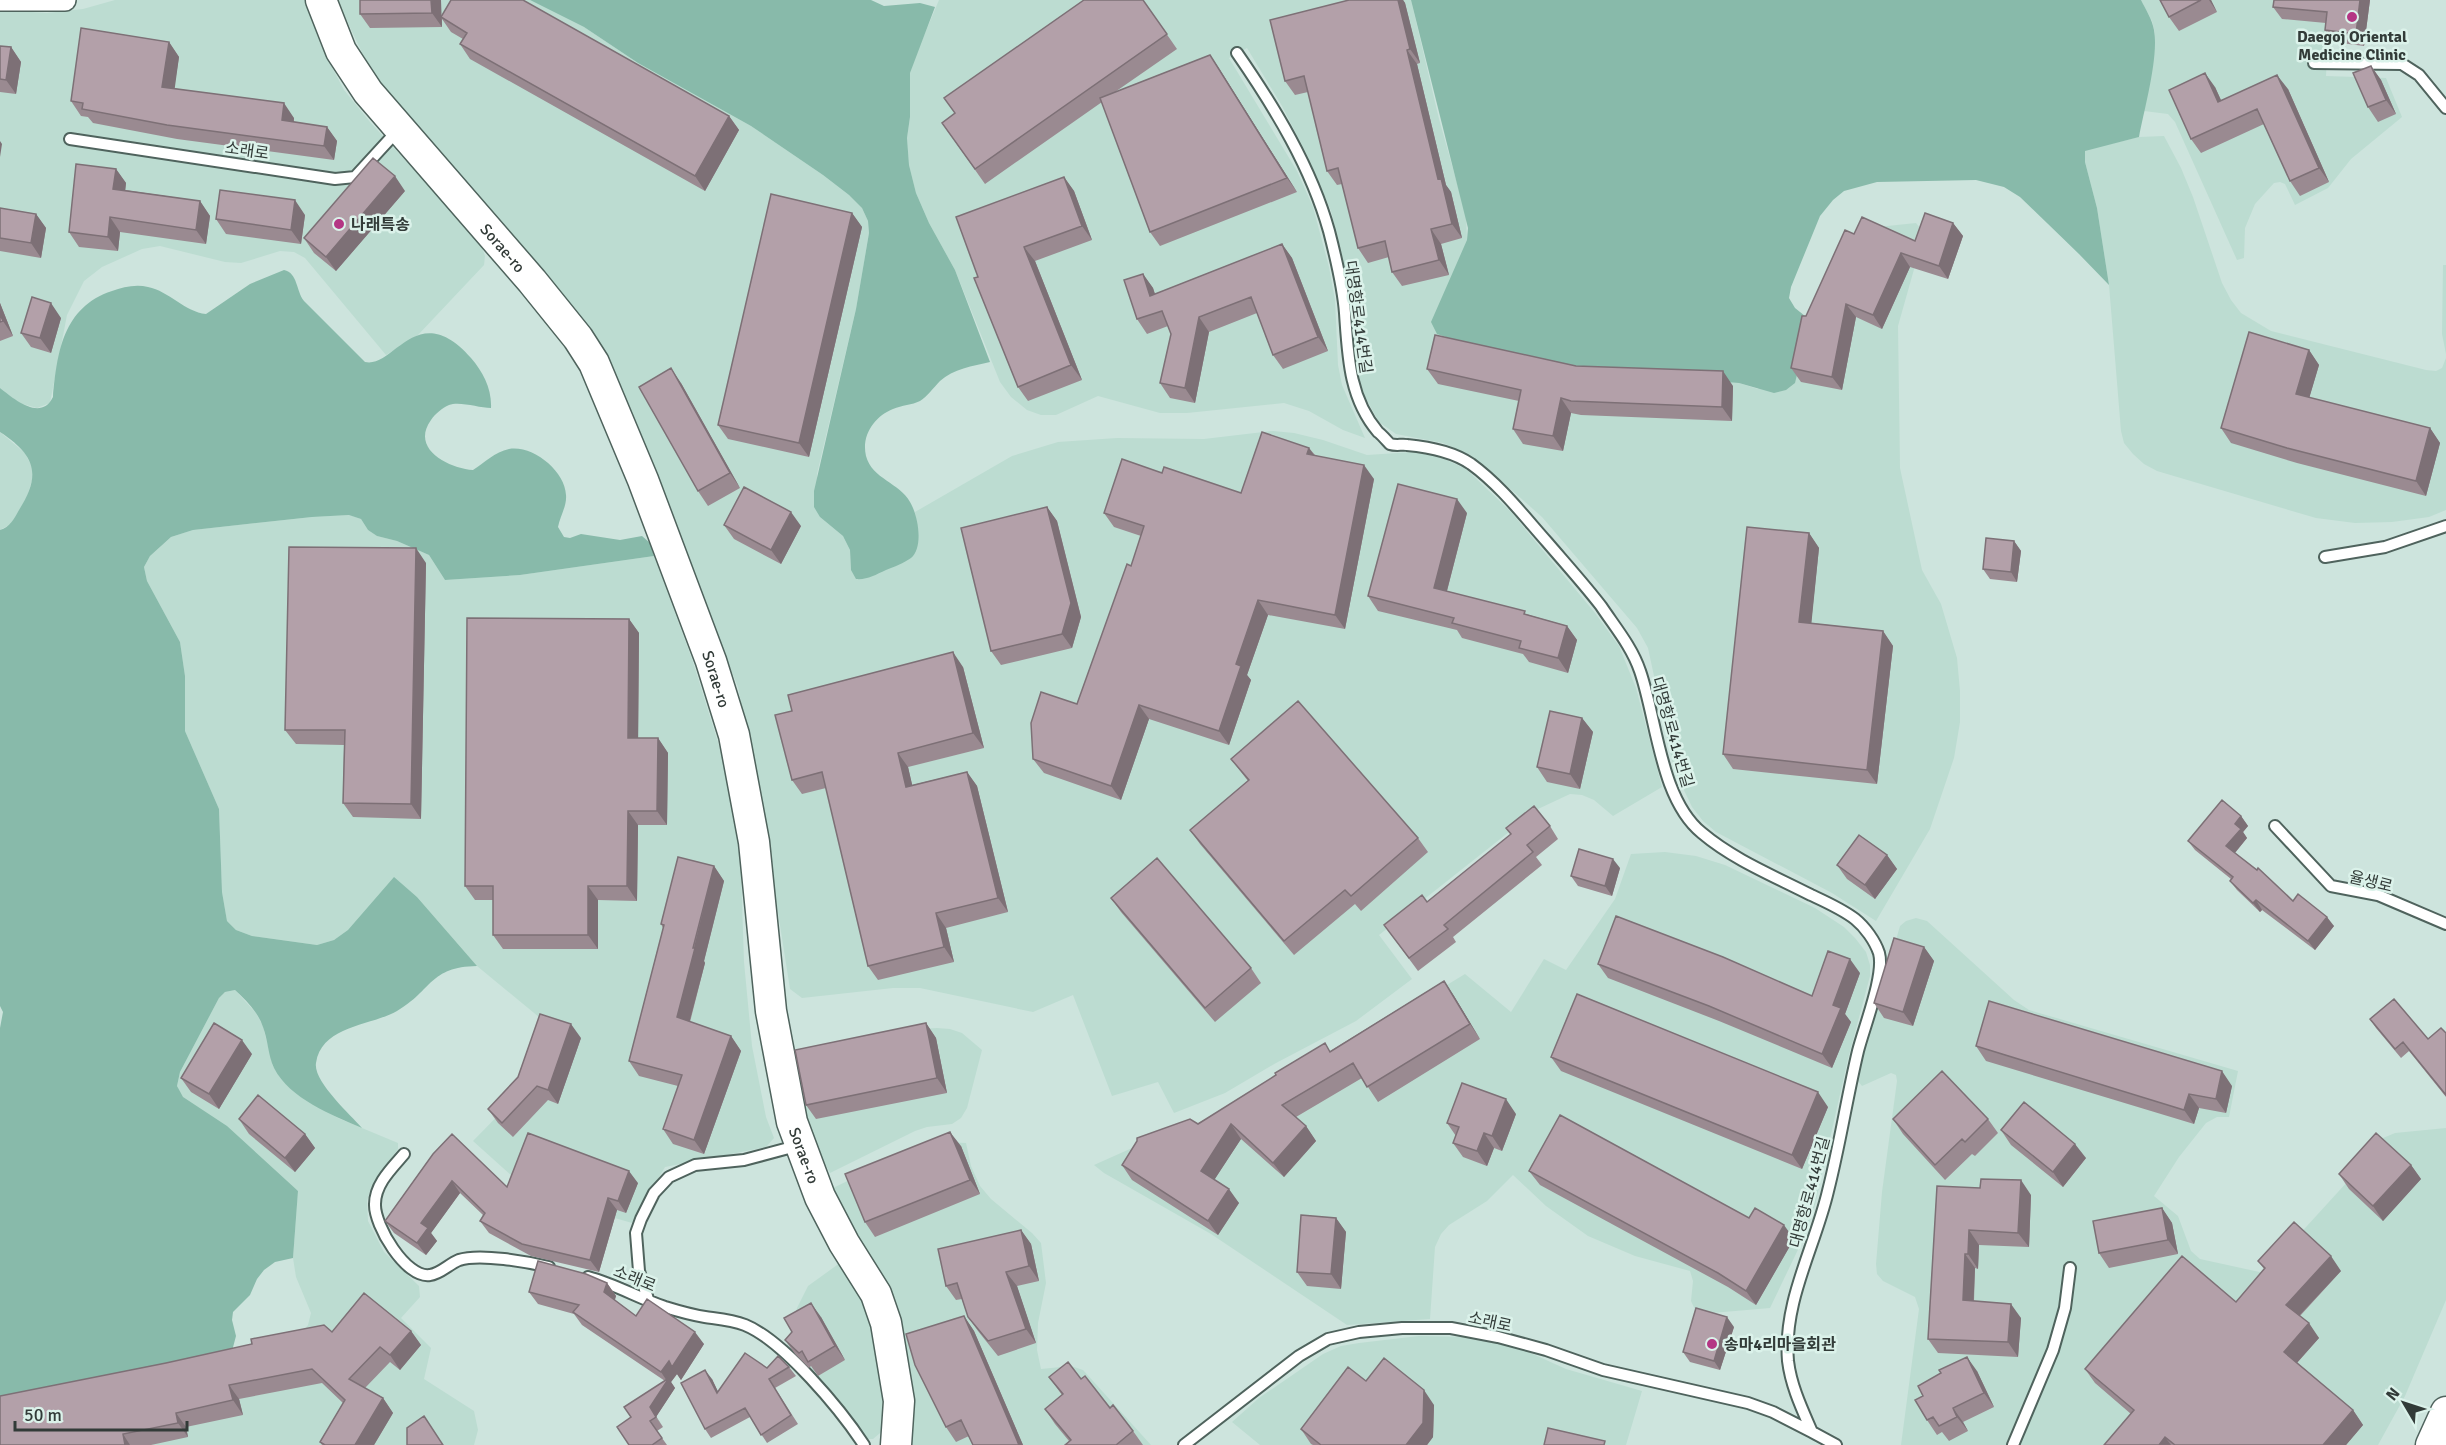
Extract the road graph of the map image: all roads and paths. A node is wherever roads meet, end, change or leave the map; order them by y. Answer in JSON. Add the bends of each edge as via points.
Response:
{"nodes":[{"id":1,"x":0,"y":0,"type":"edge"},
{"id":2,"x":65,"y":0,"type":"edge"},
{"id":3,"x":321,"y":0,"type":"edge"},
{"id":4,"x":1237,"y":53,"type":"dead end"},
{"id":5,"x":2314,"y":63,"type":"dead end"},
{"id":6,"x":2446,"y":108,"type":"edge"},
{"id":7,"x":399,"y":129,"type":"junction"},
{"id":8,"x":70,"y":139,"type":"dead end"},
{"id":9,"x":2446,"y":526,"type":"edge"},
{"id":10,"x":2325,"y":557,"type":"dead end"},
{"id":11,"x":2275,"y":826,"type":"dead end"},
{"id":12,"x":2446,"y":924,"type":"edge"},
{"id":13,"x":800,"y":1145,"type":"junction"},
{"id":14,"x":404,"y":1154,"type":"dead end"},
{"id":15,"x":2070,"y":1268,"type":"dead end"},
{"id":16,"x":566,"y":1271,"type":"edge"},
{"id":17,"x":577,"y":1274,"type":"edge"},
{"id":18,"x":648,"y":1299,"type":"junction"},
{"id":19,"x":2446,"y":1412,"type":"edge"},
{"id":20,"x":1812,"y":1432,"type":"junction"},
{"id":21,"x":864,"y":1445,"type":"edge"},
{"id":22,"x":896,"y":1445,"type":"edge"},
{"id":23,"x":1184,"y":1445,"type":"edge"},
{"id":24,"x":1836,"y":1445,"type":"edge"},
{"id":25,"x":2013,"y":1445,"type":"edge"},
{"id":26,"x":2431,"y":1445,"type":"edge"}],
"edges":[{"from":1,"to":2,"type":"street"},
{"from":3,"to":7,"type":"street","name":"Sorae-ro","via":[[341,51]]},
{"from":4,"to":20,"type":"lane","name":"대명항로414번길","via":[[1278,117],[1324,213],[1339,277],[1351,377],[1377,431],[1390,444],[1456,456],[1510,500],[1597,601],[1627,644],[1639,669],[1670,782],[1680,807],[1696,829],[1743,861],[1838,908],[1857,921],[1879,953],[1876,987],[1858,1051],[1828,1194],[1791,1311],[1788,1362],[1792,1384]]},
{"from":5,"to":6,"type":"lane","via":[[2402,64],[2419,75]]},
{"from":7,"to":8,"type":"lane","name":"소래로","via":[[355,177],[335,179]]},
{"from":7,"to":13,"type":"street","name":"Sorae-ro","via":[[578,338],[594,363],[643,480],[711,661],[734,735],[754,842],[771,1011]]},
{"from":9,"to":10,"type":"lane","via":[[2385,547]]},
{"from":11,"to":12,"type":"lane","name":"율생로","via":[[2331,886],[2378,895]]},
{"from":13,"to":18,"type":"lane","via":[[744,1160],[695,1166],[669,1177],[654,1193],[636,1233],[639,1271]]},
{"from":13,"to":22,"type":"street","name":"Sorae-ro","via":[[820,1197],[876,1294],[886,1323],[898,1401]]},
{"from":14,"to":16,"type":"lane","via":[[380,1184],[375,1204],[380,1228],[396,1253],[416,1272],[430,1275],[460,1260],[486,1258]]},
{"from":15,"to":25,"type":"lane","via":[[2065,1308],[2053,1350]]},
{"from":17,"to":18,"type":"lane","name":"소래로","via":[[612,1283]]},
{"from":18,"to":21,"type":"lane","name":"소래로","via":[[747,1326],[761,1335],[823,1392]]},
{"from":19,"to":26,"type":"street"},
{"from":20,"to":23,"type":"lane","name":"소래로","via":[[1748,1403],[1603,1370],[1498,1337],[1450,1328],[1402,1328],[1328,1340],[1299,1356]]},
{"from":20,"to":24,"type":"lane"}]}
